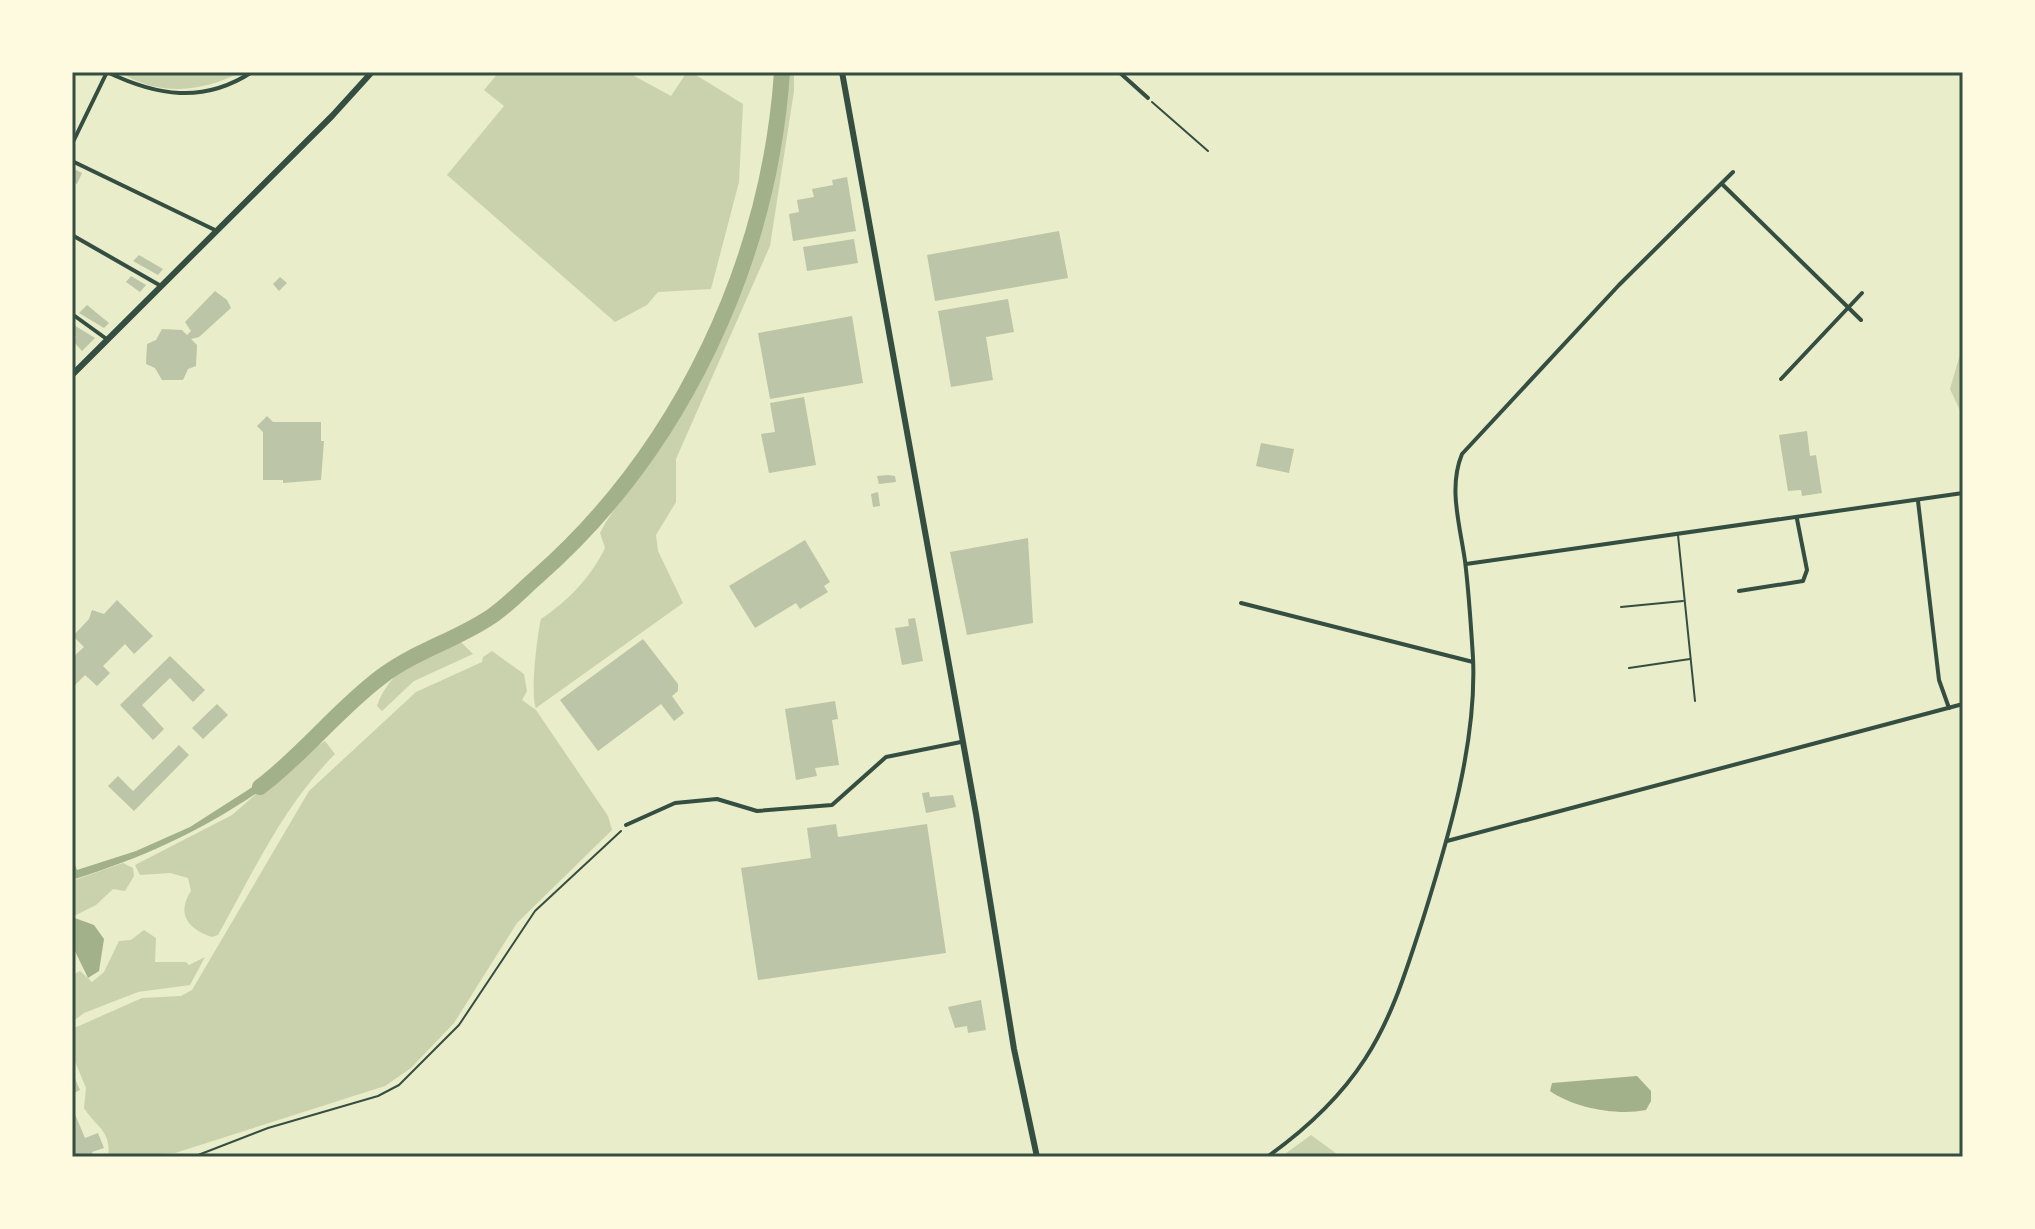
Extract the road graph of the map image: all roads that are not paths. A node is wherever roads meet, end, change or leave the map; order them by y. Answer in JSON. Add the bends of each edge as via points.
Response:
{"nodes":[{"id":1,"x":107,"y":72,"type":"edge"},
{"id":2,"x":252,"y":72,"type":"edge"},
{"id":3,"x":372,"y":72,"type":"edge"},
{"id":4,"x":842,"y":72,"type":"edge"},
{"id":5,"x":1119,"y":72,"type":"edge"},
{"id":6,"x":1148,"y":98,"type":"road end"},
{"id":7,"x":72,"y":144,"type":"edge"},
{"id":8,"x":72,"y":161,"type":"edge"},
{"id":9,"x":1733,"y":172,"type":"dead end"},
{"id":10,"x":1722,"y":184,"type":"junction"},
{"id":11,"x":217,"y":231,"type":"junction"},
{"id":12,"x":72,"y":235,"type":"edge"},
{"id":13,"x":161,"y":286,"type":"junction"},
{"id":14,"x":1862,"y":293,"type":"dead end"},
{"id":15,"x":1849,"y":307,"type":"junction"},
{"id":16,"x":72,"y":314,"type":"edge"},
{"id":17,"x":1861,"y":320,"type":"dead end"},
{"id":18,"x":108,"y":340,"type":"junction"},
{"id":19,"x":72,"y":375,"type":"edge"},
{"id":20,"x":1781,"y":379,"type":"dead end"},
{"id":21,"x":1963,"y":493,"type":"edge"},
{"id":22,"x":1918,"y":500,"type":"junction"},
{"id":23,"x":1797,"y":519,"type":"junction"},
{"id":24,"x":1678,"y":535,"type":"junction"},
{"id":25,"x":1466,"y":564,"type":"junction"},
{"id":26,"x":1739,"y":591,"type":"dead end"},
{"id":27,"x":1683,"y":601,"type":"junction"},
{"id":28,"x":1241,"y":603,"type":"dead end"},
{"id":29,"x":1621,"y":607,"type":"dead end"},
{"id":30,"x":1690,"y":659,"type":"junction"},
{"id":31,"x":1473,"y":662,"type":"junction"},
{"id":32,"x":1629,"y":668,"type":"dead end"},
{"id":33,"x":1695,"y":701,"type":"dead end"},
{"id":34,"x":1963,"y":704,"type":"edge"},
{"id":35,"x":1949,"y":708,"type":"junction"},
{"id":36,"x":961,"y":742,"type":"junction"},
{"id":37,"x":626,"y":825,"type":"road end"},
{"id":38,"x":1447,"y":841,"type":"junction"},
{"id":39,"x":1037,"y":1157,"type":"edge"},
{"id":40,"x":1267,"y":1157,"type":"edge"}],
"edges":[{"from":1,"to":2,"type":"street","via":[[151,91],[178,95],[206,94]]},
{"from":1,"to":7,"type":"street"},
{"from":3,"to":11,"type":"main road"},
{"from":4,"to":36,"type":"main road"},
{"from":5,"to":6,"type":"street"},
{"from":8,"to":11,"type":"street"},
{"from":9,"to":10,"type":"street"},
{"from":10,"to":15,"type":"street"},
{"from":10,"to":25,"type":"street","via":[[1619,285],[1462,454],[1455,490]]},
{"from":11,"to":13,"type":"main road"},
{"from":12,"to":13,"type":"street"},
{"from":13,"to":18,"type":"main road"},
{"from":14,"to":15,"type":"street"},
{"from":15,"to":17,"type":"street"},
{"from":15,"to":20,"type":"street"},
{"from":16,"to":18,"type":"street"},
{"from":18,"to":19,"type":"main road"},
{"from":21,"to":22,"type":"street"},
{"from":22,"to":23,"type":"street"},
{"from":22,"to":35,"type":"street","via":[[1939,680]]},
{"from":23,"to":24,"type":"street"},
{"from":23,"to":26,"type":"street","via":[[1807,570],[1803,581]]},
{"from":24,"to":25,"type":"street"},
{"from":24,"to":27,"type":"lane"},
{"from":25,"to":31,"type":"street"},
{"from":27,"to":29,"type":"lane"},
{"from":27,"to":30,"type":"lane"},
{"from":28,"to":31,"type":"street"},
{"from":30,"to":32,"type":"lane"},
{"from":30,"to":33,"type":"lane"},
{"from":31,"to":38,"type":"street"},
{"from":34,"to":35,"type":"street"},
{"from":35,"to":38,"type":"street"},
{"from":36,"to":37,"type":"street","via":[[886,757],[832,805],[757,811],[717,799],[675,803]]},
{"from":36,"to":39,"type":"main road"},
{"from":38,"to":40,"type":"street","via":[[1402,984],[1381,1032],[1324,1110]]}]}
